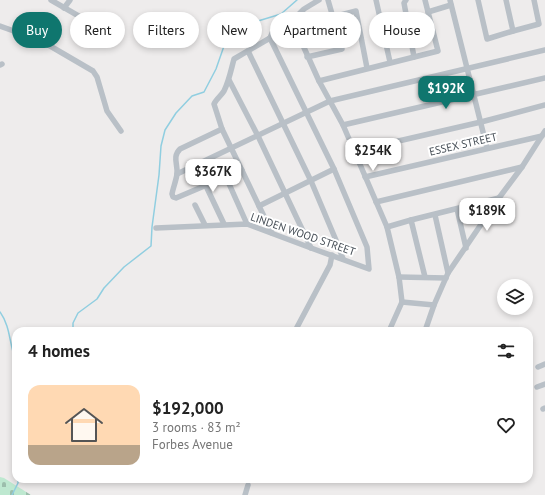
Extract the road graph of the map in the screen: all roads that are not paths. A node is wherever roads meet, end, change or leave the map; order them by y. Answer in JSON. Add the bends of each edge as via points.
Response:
{"nodes":[{"id":1,"x":51,"y":0,"type":"edge"},
{"id":2,"x":70,"y":0,"type":"edge"},
{"id":3,"x":319,"y":0,"type":"edge"},
{"id":4,"x":328,"y":0,"type":"edge"},
{"id":5,"x":376,"y":0,"type":"edge"},
{"id":6,"x":406,"y":0,"type":"edge"},
{"id":7,"x":425,"y":0,"type":"edge"},
{"id":8,"x":478,"y":0,"type":"edge"},
{"id":9,"x":506,"y":0,"type":"edge"},
{"id":10,"x":534,"y":0,"type":"edge"},
{"id":11,"x":451,"y":2,"type":"edge"},
{"id":12,"x":64,"y":8,"type":"junction"},
{"id":13,"x":71,"y":12,"type":"edge"},
{"id":14,"x":301,"y":12,"type":"edge"},
{"id":15,"x":332,"y":12,"type":"edge"},
{"id":16,"x":428,"y":12,"type":"joint"},
{"id":17,"x":0,"y":26,"type":"edge"},
{"id":18,"x":512,"y":31,"type":"junction"},
{"id":19,"x":361,"y":37,"type":"edge"},
{"id":20,"x":270,"y":38,"type":"edge"},
{"id":21,"x":435,"y":39,"type":"edge"},
{"id":22,"x":275,"y":48,"type":"edge"},
{"id":23,"x":303,"y":48,"type":"edge"},
{"id":24,"x":342,"y":48,"type":"edge"},
{"id":25,"x":545,"y":50,"type":"edge"},
{"id":26,"x":248,"y":51,"type":"junction"},
{"id":27,"x":307,"y":57,"type":"junction"},
{"id":28,"x":414,"y":57,"type":"junction"},
{"id":29,"x":390,"y":62,"type":"junction"},
{"id":30,"x":367,"y":68,"type":"junction"},
{"id":31,"x":467,"y":70,"type":"junction"},
{"id":32,"x":545,"y":78,"type":"edge"},
{"id":33,"x":229,"y":80,"type":"junction"},
{"id":34,"x":318,"y":81,"type":"junction"},
{"id":35,"x":473,"y":95,"type":"junction"},
{"id":36,"x":330,"y":101,"type":"junction"},
{"id":37,"x":545,"y":105,"type":"edge"},
{"id":38,"x":307,"y":112,"type":"junction"},
{"id":39,"x":481,"y":122,"type":"junction"},
{"id":40,"x":283,"y":124,"type":"junction"},
{"id":41,"x":343,"y":125,"type":"junction"},
{"id":42,"x":222,"y":129,"type":"junction"},
{"id":43,"x":120,"y":131,"type":"dead end"},
{"id":44,"x":543,"y":134,"type":"edge"},
{"id":45,"x":258,"y":136,"type":"junction"},
{"id":46,"x":232,"y":148,"type":"junction"},
{"id":47,"x":487,"y":148,"type":"junction"},
{"id":48,"x":355,"y":151,"type":"junction"},
{"id":49,"x":522,"y":167,"type":"junction"},
{"id":50,"x":334,"y":169,"type":"junction"},
{"id":51,"x":242,"y":170,"type":"junction"},
{"id":52,"x":177,"y":174,"type":"junction"},
{"id":53,"x":226,"y":177,"type":"junction"},
{"id":54,"x":365,"y":177,"type":"junction"},
{"id":55,"x":310,"y":181,"type":"junction"},
{"id":56,"x":206,"y":186,"type":"junction"},
{"id":57,"x":285,"y":194,"type":"junction"},
{"id":58,"x":499,"y":198,"type":"junction"},
{"id":59,"x":376,"y":202,"type":"junction"},
{"id":60,"x":195,"y":205,"type":"dead end"},
{"id":61,"x":259,"y":206,"type":"junction"},
{"id":62,"x":457,"y":209,"type":"junction"},
{"id":63,"x":435,"y":215,"type":"junction"},
{"id":64,"x":411,"y":220,"type":"junction"},
{"id":65,"x":224,"y":224,"type":"junction"},
{"id":66,"x":248,"y":224,"type":"junction"},
{"id":67,"x":205,"y":225,"type":"junction"},
{"id":68,"x":387,"y":227,"type":"junction"},
{"id":69,"x":156,"y":228,"type":"dead end"},
{"id":70,"x":272,"y":233,"type":"junction"},
{"id":71,"x":311,"y":248,"type":"junction"},
{"id":72,"x":466,"y":248,"type":"junction"},
{"id":73,"x":332,"y":255,"type":"junction"},
{"id":74,"x":343,"y":259,"type":"junction"},
{"id":75,"x":447,"y":275,"type":"junction"},
{"id":76,"x":425,"y":277,"type":"junction"},
{"id":77,"x":399,"y":278,"type":"junction"},
{"id":78,"x":402,"y":302,"type":"junction"},
{"id":79,"x":434,"y":305,"type":"junction"},
{"id":80,"x":297,"y":327,"type":"edge"},
{"id":81,"x":391,"y":327,"type":"edge"},
{"id":82,"x":426,"y":327,"type":"edge"},
{"id":83,"x":545,"y":364,"type":"edge"},
{"id":84,"x":538,"y":367,"type":"dead end"},
{"id":85,"x":545,"y":384,"type":"edge"},
{"id":86,"x":538,"y":387,"type":"dead end"},
{"id":87,"x":248,"y":485,"type":"dead end"},
{"id":88,"x":245,"y":495,"type":"edge"}],
"edges":[{"from":1,"to":12,"type":"street"},
{"from":2,"to":12,"type":"street"},
{"from":3,"to":14,"type":"street"},
{"from":4,"to":15,"type":"street"},
{"from":5,"to":29,"type":"street"},
{"from":6,"to":28,"type":"street","via":[[404,3]]},
{"from":7,"to":16,"type":"street"},
{"from":8,"to":18,"type":"street","via":[[487,39]]},
{"from":9,"to":18,"type":"street"},
{"from":10,"to":18,"type":"street","via":[[539,24]]},
{"from":11,"to":16,"type":"street"},
{"from":11,"to":31,"type":"street"},
{"from":12,"to":13,"type":"street"},
{"from":17,"to":43,"type":"street","via":[[45,44],[93,71],[107,111]]},
{"from":19,"to":30,"type":"street"},
{"from":20,"to":26,"type":"street"},
{"from":21,"to":28,"type":"street","via":[[438,51]]},
{"from":22,"to":38,"type":"street"},
{"from":23,"to":27,"type":"street"},
{"from":24,"to":27,"type":"street"},
{"from":25,"to":31,"type":"street"},
{"from":26,"to":33,"type":"street","via":[[234,59]]},
{"from":26,"to":40,"type":"street"},
{"from":27,"to":34,"type":"street"},
{"from":28,"to":29,"type":"street"},
{"from":29,"to":30,"type":"street"},
{"from":30,"to":34,"type":"street"},
{"from":31,"to":35,"type":"street"},
{"from":31,"to":36,"type":"street"},
{"from":32,"to":35,"type":"street"},
{"from":33,"to":42,"type":"street","via":[[214,104]]},
{"from":33,"to":45,"type":"street"},
{"from":34,"to":36,"type":"street"},
{"from":35,"to":39,"type":"street"},
{"from":35,"to":41,"type":"street"},
{"from":36,"to":38,"type":"street"},
{"from":36,"to":41,"type":"street"},
{"from":37,"to":39,"type":"street"},
{"from":38,"to":40,"type":"street"},
{"from":38,"to":50,"type":"street"},
{"from":39,"to":47,"type":"street"},
{"from":39,"to":48,"type":"street"},
{"from":40,"to":45,"type":"street"},
{"from":40,"to":55,"type":"street"},
{"from":41,"to":48,"type":"street"},
{"from":42,"to":46,"type":"street"},
{"from":42,"to":52,"type":"street","via":[[176,152]]},
{"from":44,"to":47,"type":"street","name":"ESSEX STREET"},
{"from":44,"to":49,"type":"street"},
{"from":45,"to":46,"type":"street"},
{"from":45,"to":57,"type":"street"},
{"from":46,"to":51,"type":"street"},
{"from":46,"to":52,"type":"street"},
{"from":47,"to":54,"type":"street","name":"ESSEX STREET"},
{"from":48,"to":54,"type":"street"},
{"from":49,"to":58,"type":"street"},
{"from":49,"to":59,"type":"street"},
{"from":50,"to":55,"type":"street"},
{"from":50,"to":74,"type":"street","name":"LINDEN WOOD STREET","via":[[368,247],[369,269]]},
{"from":51,"to":53,"type":"street"},
{"from":51,"to":61,"type":"street"},
{"from":52,"to":56,"type":"street","via":[[172,194],[176,198]]},
{"from":53,"to":56,"type":"street"},
{"from":53,"to":66,"type":"street"},
{"from":54,"to":59,"type":"street"},
{"from":55,"to":57,"type":"street"},
{"from":55,"to":74,"type":"street"},
{"from":56,"to":65,"type":"street"},
{"from":57,"to":61,"type":"street"},
{"from":57,"to":71,"type":"street"},
{"from":58,"to":62,"type":"street"},
{"from":58,"to":72,"type":"street"},
{"from":59,"to":68,"type":"street"},
{"from":60,"to":67,"type":"street"},
{"from":61,"to":70,"type":"street"},
{"from":62,"to":63,"type":"street"},
{"from":62,"to":72,"type":"street"},
{"from":63,"to":64,"type":"street"},
{"from":63,"to":75,"type":"street"},
{"from":64,"to":68,"type":"street"},
{"from":64,"to":76,"type":"street"},
{"from":65,"to":66,"type":"street","name":"LINDEN WOOD STREET"},
{"from":65,"to":67,"type":"street","name":"LINDEN WOOD STREET"},
{"from":66,"to":70,"type":"street","name":"LINDEN WOOD STREET"},
{"from":67,"to":69,"type":"street","name":"LINDEN WOOD STREET"},
{"from":68,"to":77,"type":"street"},
{"from":70,"to":71,"type":"street","name":"LINDEN WOOD STREET"},
{"from":71,"to":73,"type":"street","name":"LINDEN WOOD STREET"},
{"from":72,"to":75,"type":"street"},
{"from":73,"to":74,"type":"street","name":"LINDEN WOOD STREET"},
{"from":73,"to":80,"type":"street","via":[[330,265]]},
{"from":75,"to":76,"type":"street"},
{"from":75,"to":79,"type":"street"},
{"from":76,"to":77,"type":"street"},
{"from":77,"to":78,"type":"street"},
{"from":78,"to":79,"type":"street"},
{"from":78,"to":81,"type":"street"},
{"from":79,"to":82,"type":"street"},
{"from":83,"to":84,"type":"street"},
{"from":85,"to":86,"type":"street"},
{"from":87,"to":88,"type":"street"}]}
